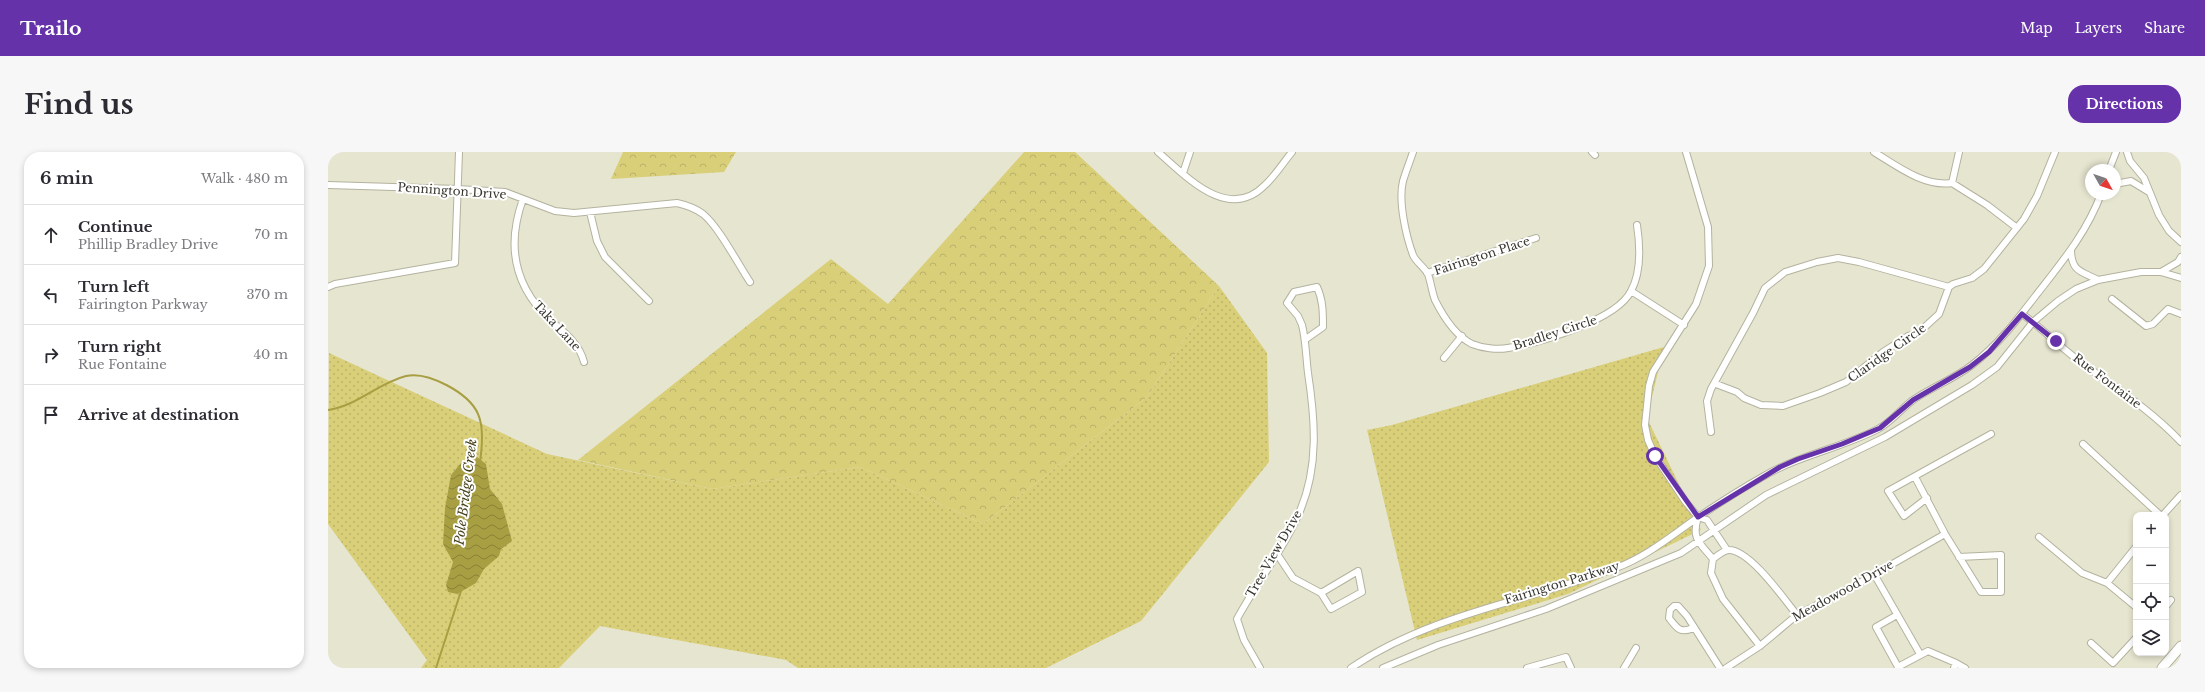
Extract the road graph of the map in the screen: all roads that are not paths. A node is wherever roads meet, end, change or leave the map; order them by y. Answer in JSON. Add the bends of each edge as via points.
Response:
{"nodes":[{"id":1,"x":460,"y":152,"type":"edge"},
{"id":2,"x":1158,"y":152,"type":"edge"},
{"id":3,"x":1190,"y":152,"type":"edge"},
{"id":4,"x":1292,"y":152,"type":"edge"},
{"id":5,"x":1413,"y":152,"type":"edge"},
{"id":6,"x":1686,"y":152,"type":"edge"},
{"id":7,"x":1874,"y":152,"type":"edge"},
{"id":8,"x":1959,"y":152,"type":"edge"},
{"id":9,"x":2055,"y":152,"type":"edge"},
{"id":10,"x":2116,"y":152,"type":"edge"},
{"id":11,"x":2127,"y":152,"type":"edge"},
{"id":12,"x":2112,"y":164,"type":"edge"},
{"id":13,"x":1183,"y":173,"type":"junction"},
{"id":14,"x":1952,"y":183,"type":"junction"},
{"id":15,"x":2121,"y":183,"type":"edge"},
{"id":16,"x":328,"y":185,"type":"edge"},
{"id":17,"x":458,"y":189,"type":"junction"},
{"id":18,"x":2149,"y":192,"type":"junction"},
{"id":19,"x":523,"y":199,"type":"junction"},
{"id":20,"x":2099,"y":200,"type":"edge"},
{"id":21,"x":590,"y":212,"type":"junction"},
{"id":22,"x":1637,"y":225,"type":"dead end"},
{"id":23,"x":2016,"y":228,"type":"junction"},
{"id":24,"x":1536,"y":238,"type":"dead end"},
{"id":25,"x":2181,"y":242,"type":"edge"},
{"id":26,"x":2071,"y":251,"type":"junction"},
{"id":27,"x":2181,"y":257,"type":"edge"},
{"id":28,"x":2161,"y":272,"type":"junction"},
{"id":29,"x":1427,"y":273,"type":"junction"},
{"id":30,"x":2181,"y":278,"type":"edge"},
{"id":31,"x":2098,"y":280,"type":"junction"},
{"id":32,"x":750,"y":282,"type":"dead end"},
{"id":33,"x":328,"y":287,"type":"edge"},
{"id":34,"x":1949,"y":287,"type":"junction"},
{"id":35,"x":1631,"y":291,"type":"junction"},
{"id":36,"x":2112,"y":299,"type":"dead end"},
{"id":37,"x":649,"y":301,"type":"dead end"},
{"id":38,"x":2022,"y":314,"type":"junction"},
{"id":39,"x":2181,"y":314,"type":"edge"},
{"id":40,"x":2033,"y":322,"type":"junction"},
{"id":41,"x":1684,"y":325,"type":"junction"},
{"id":42,"x":1462,"y":336,"type":"junction"},
{"id":43,"x":1306,"y":339,"type":"junction"},
{"id":44,"x":1444,"y":358,"type":"dead end"},
{"id":45,"x":584,"y":362,"type":"dead end"},
{"id":46,"x":1716,"y":384,"type":"junction"},
{"id":47,"x":1712,"y":432,"type":"dead end"},
{"id":48,"x":1992,"y":434,"type":"dead end"},
{"id":49,"x":2181,"y":442,"type":"edge"},
{"id":50,"x":2083,"y":444,"type":"dead end"},
{"id":51,"x":1915,"y":477,"type":"junction"},
{"id":52,"x":2181,"y":496,"type":"edge"},
{"id":53,"x":1927,"y":498,"type":"junction"},
{"id":54,"x":2159,"y":512,"type":"edge"},
{"id":55,"x":2165,"y":512,"type":"edge"},
{"id":56,"x":1698,"y":517,"type":"junction"},
{"id":57,"x":1715,"y":531,"type":"junction"},
{"id":58,"x":1945,"y":534,"type":"junction"},
{"id":59,"x":2039,"y":537,"type":"dead end"},
{"id":60,"x":1699,"y":542,"type":"junction"},
{"id":61,"x":2135,"y":548,"type":"edge"},
{"id":62,"x":1727,"y":550,"type":"junction"},
{"id":63,"x":1277,"y":554,"type":"junction"},
{"id":64,"x":1959,"y":557,"type":"junction"},
{"id":65,"x":1713,"y":559,"type":"junction"},
{"id":66,"x":1874,"y":574,"type":"junction"},
{"id":67,"x":2107,"y":583,"type":"junction"},
{"id":68,"x":1321,"y":593,"type":"junction"},
{"id":69,"x":2171,"y":600,"type":"dead end"},
{"id":70,"x":2169,"y":602,"type":"edge"},
{"id":71,"x":2133,"y":605,"type":"edge"},
{"id":72,"x":1797,"y":615,"type":"junction"},
{"id":73,"x":1897,"y":615,"type":"junction"},
{"id":74,"x":1693,"y":628,"type":"dead end"},
{"id":75,"x":2133,"y":641,"type":"edge"},
{"id":76,"x":2091,"y":643,"type":"dead end"},
{"id":77,"x":1760,"y":646,"type":"junction"},
{"id":78,"x":2181,"y":646,"type":"edge"},
{"id":79,"x":1636,"y":648,"type":"dead end"},
{"id":80,"x":1920,"y":654,"type":"junction"},
{"id":81,"x":1955,"y":666,"type":"edge"},
{"id":82,"x":1260,"y":668,"type":"edge"},
{"id":83,"x":1351,"y":668,"type":"edge"},
{"id":84,"x":1383,"y":668,"type":"edge"},
{"id":85,"x":1527,"y":668,"type":"edge"},
{"id":86,"x":1571,"y":668,"type":"edge"},
{"id":87,"x":1624,"y":668,"type":"edge"},
{"id":88,"x":1720,"y":668,"type":"edge"},
{"id":89,"x":1726,"y":668,"type":"edge"},
{"id":90,"x":1965,"y":668,"type":"edge"},
{"id":91,"x":2162,"y":668,"type":"edge"}],
"edges":[{"from":1,"to":17,"type":"street"},
{"from":2,"to":13,"type":"street"},
{"from":3,"to":13,"type":"street"},
{"from":4,"to":13,"type":"street","via":[[1264,186],[1252,195],[1236,199],[1224,199],[1206,192]]},
{"from":5,"to":29,"type":"street","name":"Bradley Circle","via":[[1403,182],[1404,216],[1414,256]]},
{"from":6,"to":41,"type":"street","via":[[1708,227],[1710,244],[1705,282]]},
{"from":7,"to":14,"type":"street","via":[[1921,178],[1939,185]]},
{"from":8,"to":14,"type":"street"},
{"from":9,"to":23,"type":"street","via":[[2037,196]]},
{"from":10,"to":12,"type":"street"},
{"from":11,"to":18,"type":"street","via":[[2130,161],[2144,178]]},
{"from":14,"to":23,"type":"street"},
{"from":15,"to":18,"type":"street","via":[[2131,181]]},
{"from":16,"to":17,"type":"street","name":"Pennington Drive"},
{"from":17,"to":19,"type":"street","name":"Pennington Drive","via":[[505,192]]},
{"from":17,"to":33,"type":"street","via":[[455,263]]},
{"from":18,"to":25,"type":"street","via":[[2169,231]]},
{"from":19,"to":21,"type":"street","name":"Pennington Drive","via":[[555,211]]},
{"from":19,"to":45,"type":"street","name":"Taka Lane","via":[[516,219],[513,249],[524,286],[535,305],[581,349]]},
{"from":20,"to":26,"type":"street","name":"Fairington Parkway"},
{"from":21,"to":32,"type":"street","name":"Pennington Drive","via":[[677,203],[689,206],[703,214],[714,226]]},
{"from":21,"to":37,"type":"street","via":[[597,241],[605,257]]},
{"from":22,"to":35,"type":"street","via":[[1638,257]]},
{"from":23,"to":34,"type":"street","via":[[1984,269],[1972,278]]},
{"from":24,"to":29,"type":"street","name":"Fairington Place"},
{"from":26,"to":31,"type":"street","via":[[2071,263],[2074,268]]},
{"from":26,"to":38,"type":"street","name":"Fairington Parkway"},
{"from":27,"to":28,"type":"street","via":[[2178,262]]},
{"from":28,"to":30,"type":"street","name":"Fairington Parkway"},
{"from":28,"to":31,"type":"street","name":"Fairington Parkway","via":[[2141,272]]},
{"from":29,"to":42,"type":"street","name":"Bradley Circle","via":[[1435,300]]},
{"from":31,"to":40,"type":"street","name":"Fairington Parkway","via":[[2076,289]]},
{"from":34,"to":46,"type":"street","name":"Claridge Circle","via":[[1939,314],[1917,334],[1908,336],[1896,344],[1846,382],[1820,393],[1783,406],[1761,405]]},
{"from":34,"to":46,"type":"street","via":[[1838,258],[1785,272],[1765,288]]},
{"from":35,"to":41,"type":"street"},
{"from":35,"to":42,"type":"street","name":"Bradley Circle","via":[[1612,311],[1598,320],[1532,342],[1507,348],[1490,348],[1472,344]]},
{"from":36,"to":39,"type":"street","via":[[2146,326],[2153,324],[2168,309]]},
{"from":38,"to":40,"type":"street","name":"Rue Fontaine"},
{"from":38,"to":56,"type":"street","name":"Fairington Parkway","via":[[1989,352],[1913,400],[1880,428],[1780,467]]},
{"from":40,"to":49,"type":"street","name":"Rue Fontaine","via":[[2076,359],[2166,425]]},
{"from":40,"to":57,"type":"street","name":"Fairington Parkway","via":[[1997,367],[1972,385],[1885,437],[1766,495]]},
{"from":41,"to":56,"type":"street","via":[[1653,372],[1645,425],[1655,456]]},
{"from":42,"to":44,"type":"street"},
{"from":43,"to":43,"type":"street","name":"Tree View Drive","via":[[1323,327],[1324,309],[1316,287],[1294,292],[1287,303],[1298,316]]},
{"from":43,"to":63,"type":"street","name":"Tree View Drive","via":[[1313,395],[1315,444],[1300,509]]},
{"from":46,"to":47,"type":"street","via":[[1711,389],[1707,401]]},
{"from":48,"to":51,"type":"street"},
{"from":50,"to":54,"type":"street"},
{"from":51,"to":53,"type":"street"},
{"from":51,"to":53,"type":"street","via":[[1888,491],[1904,516]]},
{"from":52,"to":55,"type":"street"},
{"from":53,"to":58,"type":"street"},
{"from":56,"to":57,"type":"street","via":[[1707,520]]},
{"from":56,"to":60,"type":"street","via":[[1694,530]]},
{"from":56,"to":83,"type":"street","name":"Fairington Parkway","via":[[1659,546],[1617,568],[1491,606],[1399,640]]},
{"from":57,"to":60,"type":"street","name":"Fairington Parkway"},
{"from":57,"to":62,"type":"street"},
{"from":58,"to":64,"type":"street"},
{"from":58,"to":66,"type":"street","name":"Meadowood Drive"},
{"from":59,"to":67,"type":"street","via":[[2082,573]]},
{"from":60,"to":65,"type":"street"},
{"from":60,"to":84,"type":"street","name":"Fairington Parkway","via":[[1681,553],[1546,608],[1438,645]]},
{"from":61,"to":67,"type":"street"},
{"from":62,"to":65,"type":"street"},
{"from":62,"to":72,"type":"street","via":[[1754,562]]},
{"from":63,"to":68,"type":"street","via":[[1293,578]]},
{"from":63,"to":82,"type":"street","name":"Tree View Drive","via":[[1237,619],[1244,640]]},
{"from":64,"to":64,"type":"street","via":[[1981,592],[2001,592],[2001,556]]},
{"from":65,"to":77,"type":"street","via":[[1711,573],[1723,599]]},
{"from":66,"to":72,"type":"street","name":"Meadowood Drive"},
{"from":66,"to":73,"type":"street"},
{"from":67,"to":71,"type":"street"},
{"from":68,"to":68,"type":"street","via":[[1327,590],[1358,571],[1362,592],[1331,609]]},
{"from":69,"to":70,"type":"street"},
{"from":72,"to":77,"type":"street","name":"Meadowood Drive"},
{"from":73,"to":80,"type":"street"},
{"from":73,"to":80,"type":"street","via":[[1876,627],[1898,667]]},
{"from":74,"to":88,"type":"street"},
{"from":75,"to":76,"type":"street","via":[[2113,663]]},
{"from":77,"to":89,"type":"street","name":"Meadowood Drive"},
{"from":78,"to":91,"type":"street"},
{"from":79,"to":87,"type":"street"},
{"from":80,"to":81,"type":"street","via":[[1928,650]]},
{"from":81,"to":90,"type":"street"},
{"from":85,"to":86,"type":"street","via":[[1566,657]]}]}
